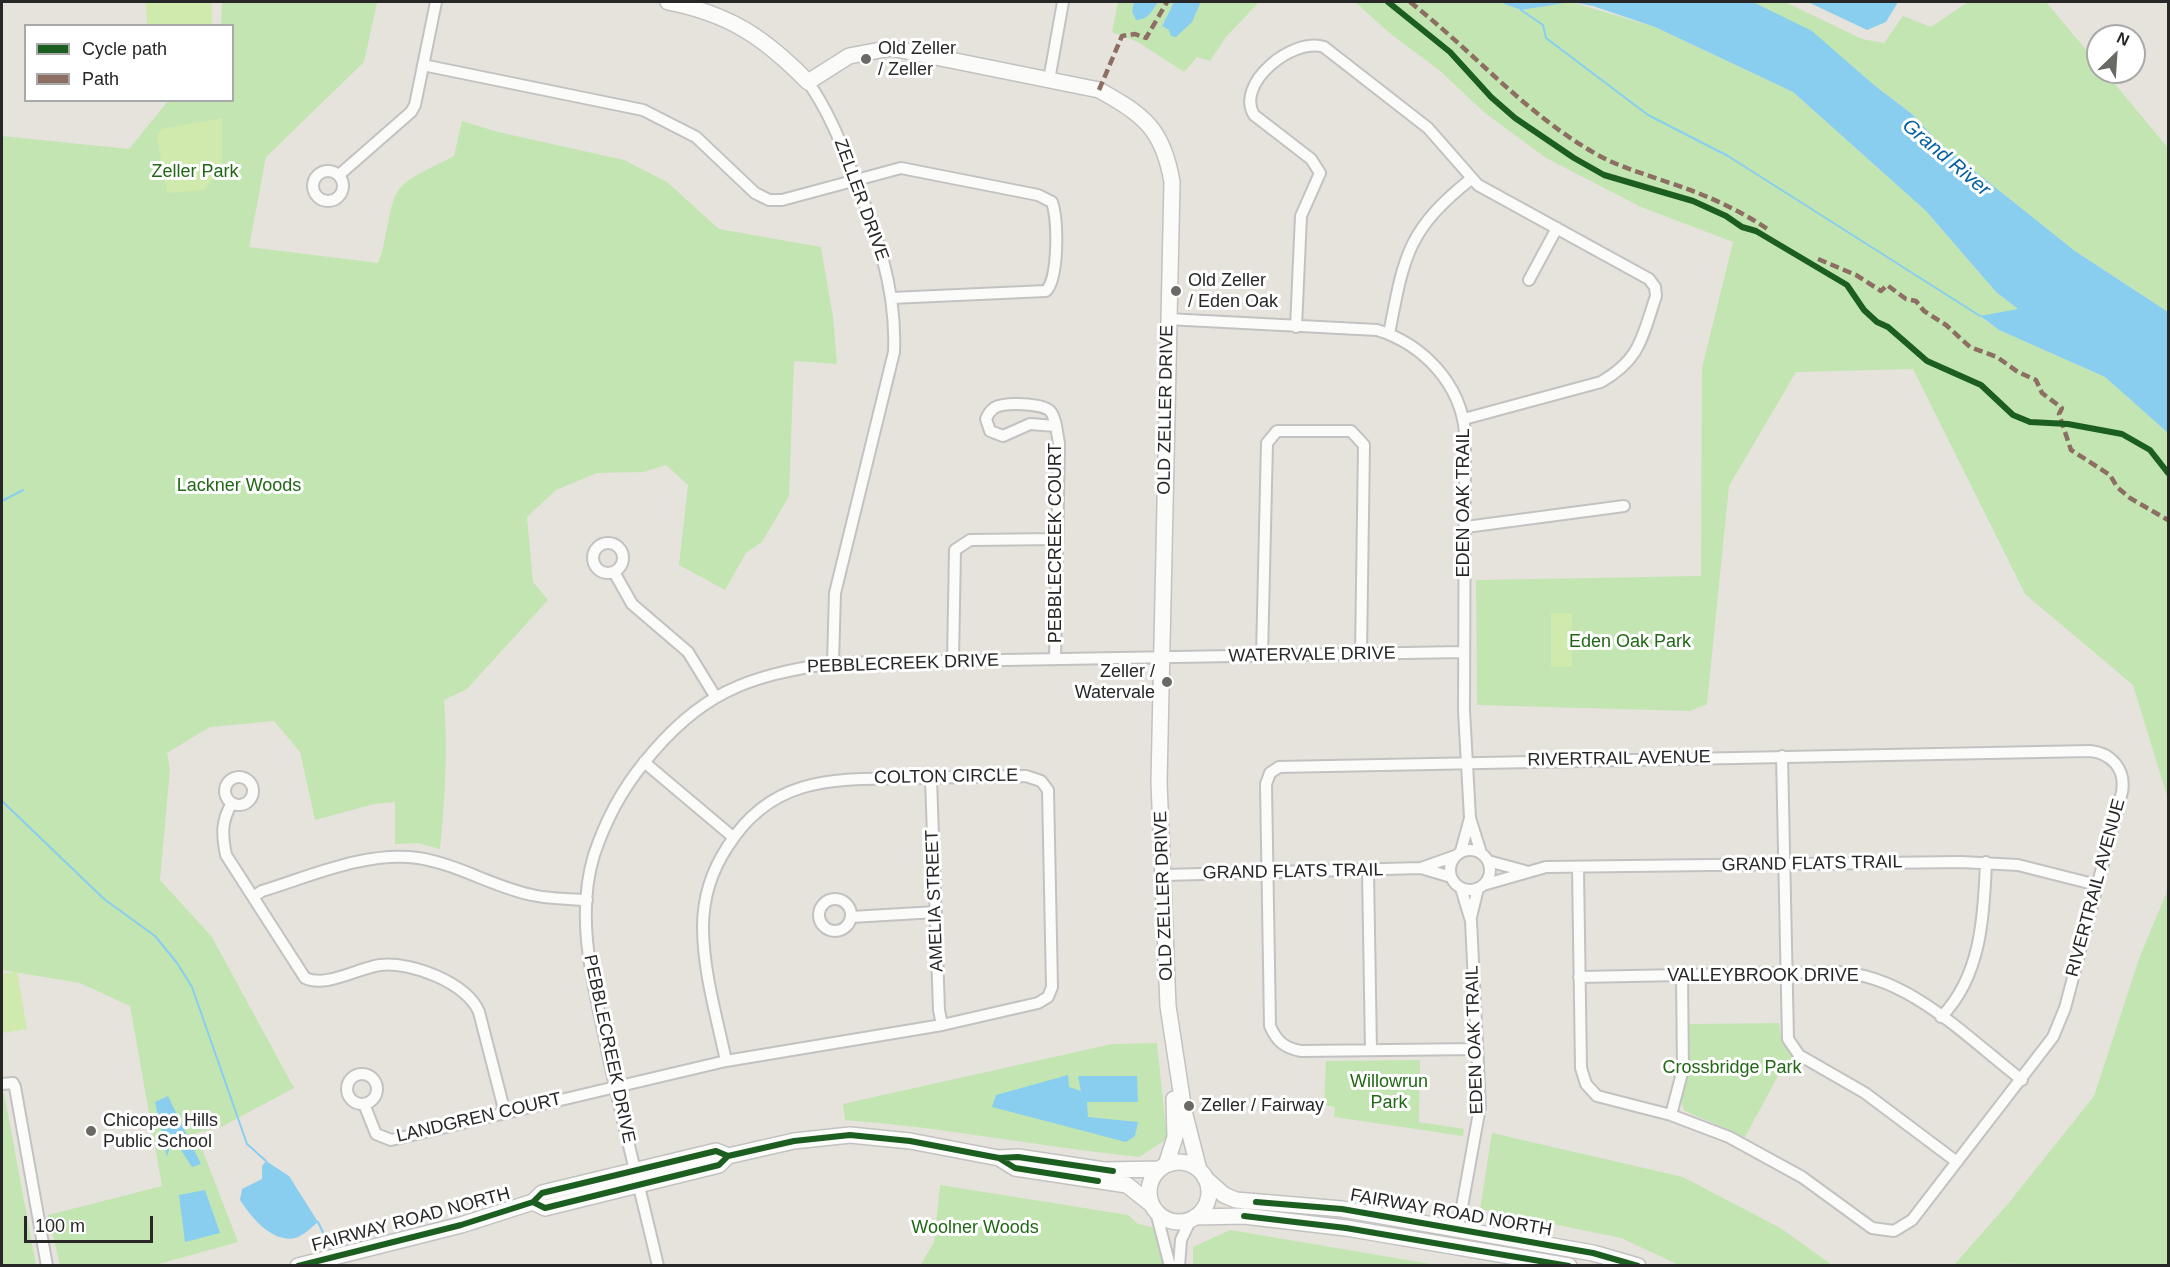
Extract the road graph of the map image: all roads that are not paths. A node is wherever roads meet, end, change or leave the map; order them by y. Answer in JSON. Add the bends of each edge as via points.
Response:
{"nodes":[{"id":1,"x":436,"y":2,"type":"edge"},
{"id":2,"x":669,"y":2,"type":"edge"},
{"id":3,"x":1063,"y":2,"type":"edge"},
{"id":4,"x":423,"y":65,"type":"junction"},
{"id":5,"x":1049,"y":80,"type":"junction"},
{"id":6,"x":808,"y":82,"type":"junction"},
{"id":7,"x":339,"y":175,"type":"dead end"},
{"id":8,"x":1471,"y":179,"type":"junction"},
{"id":9,"x":855,"y":180,"type":"junction"},
{"id":10,"x":1557,"y":228,"type":"junction"},
{"id":11,"x":1529,"y":280,"type":"dead end"},
{"id":12,"x":891,"y":298,"type":"junction"},
{"id":13,"x":1167,"y":319,"type":"junction"},
{"id":14,"x":1296,"y":327,"type":"junction"},
{"id":15,"x":1389,"y":334,"type":"junction"},
{"id":16,"x":1464,"y":419,"type":"junction"},
{"id":17,"x":1055,"y":426,"type":"junction"},
{"id":18,"x":1624,"y":506,"type":"dead end"},
{"id":19,"x":1466,"y":527,"type":"junction"},
{"id":20,"x":1056,"y":539,"type":"junction"},
{"id":21,"x":614,"y":572,"type":"dead end"},
{"id":22,"x":1462,"y":652,"type":"junction"},
{"id":23,"x":1361,"y":654,"type":"junction"},
{"id":24,"x":1262,"y":656,"type":"junction"},
{"id":25,"x":1161,"y":658,"type":"junction"},
{"id":26,"x":1055,"y":659,"type":"junction"},
{"id":27,"x":953,"y":660,"type":"junction"},
{"id":28,"x":833,"y":663,"type":"junction"},
{"id":29,"x":715,"y":696,"type":"junction"},
{"id":30,"x":1782,"y":756,"type":"junction"},
{"id":31,"x":1466,"y":761,"type":"junction"},
{"id":32,"x":644,"y":762,"type":"junction"},
{"id":33,"x":931,"y":778,"type":"junction"},
{"id":34,"x":232,"y":803,"type":"dead end"},
{"id":35,"x":1470,"y":818,"type":"junction"},
{"id":36,"x":734,"y":837,"type":"junction"},
{"id":37,"x":1458,"y":854,"type":"junction"},
{"id":38,"x":1485,"y":857,"type":"junction"},
{"id":39,"x":1986,"y":862,"type":"junction"},
{"id":40,"x":1783,"y":864,"type":"junction"},
{"id":41,"x":1421,"y":868,"type":"junction"},
{"id":42,"x":1578,"y":868,"type":"junction"},
{"id":43,"x":1368,"y":871,"type":"junction"},
{"id":44,"x":1525,"y":871,"type":"junction"},
{"id":45,"x":1268,"y":873,"type":"junction"},
{"id":46,"x":1165,"y":875,"type":"junction"},
{"id":47,"x":1451,"y":877,"type":"junction"},
{"id":48,"x":2097,"y":885,"type":"junction"},
{"id":49,"x":1481,"y":887,"type":"junction"},
{"id":50,"x":1461,"y":888,"type":"junction"},
{"id":51,"x":253,"y":897,"type":"junction"},
{"id":52,"x":587,"y":900,"type":"junction"},
{"id":53,"x":936,"y":912,"type":"junction"},
{"id":54,"x":851,"y":917,"type":"dead end"},
{"id":55,"x":1470,"y":921,"type":"junction"},
{"id":56,"x":1785,"y":973,"type":"junction"},
{"id":57,"x":1682,"y":975,"type":"junction"},
{"id":58,"x":1580,"y":977,"type":"junction"},
{"id":59,"x":1941,"y":1017,"type":"junction"},
{"id":60,"x":942,"y":1025,"type":"junction"},
{"id":61,"x":1172,"y":1030,"type":"junction"},
{"id":62,"x":1478,"y":1049,"type":"junction"},
{"id":63,"x":1371,"y":1050,"type":"junction"},
{"id":64,"x":726,"y":1061,"type":"junction"},
{"id":65,"x":2022,"y":1080,"type":"junction"},
{"id":66,"x":2,"y":1084,"type":"edge"},
{"id":67,"x":614,"y":1086,"type":"junction"},
{"id":68,"x":364,"y":1104,"type":"dead end"},
{"id":69,"x":505,"y":1113,"type":"junction"},
{"id":70,"x":1671,"y":1115,"type":"junction"},
{"id":71,"x":999,"y":1158,"type":"junction"},
{"id":72,"x":1957,"y":1162,"type":"junction"},
{"id":73,"x":1163,"y":1167,"type":"junction"},
{"id":74,"x":1202,"y":1174,"type":"junction"},
{"id":75,"x":638,"y":1178,"type":"junction"},
{"id":76,"x":1154,"y":1208,"type":"junction"},
{"id":77,"x":1193,"y":1218,"type":"junction"},
{"id":78,"x":1458,"y":1229,"type":"junction"},
{"id":79,"x":47,"y":1266,"type":"edge"},
{"id":80,"x":298,"y":1266,"type":"edge"},
{"id":81,"x":658,"y":1266,"type":"edge"},
{"id":82,"x":1170,"y":1266,"type":"edge"},
{"id":83,"x":1179,"y":1266,"type":"edge"},
{"id":84,"x":1569,"y":1266,"type":"edge"},
{"id":85,"x":1638,"y":1266,"type":"edge"}],
"edges":[{"from":1,"to":4,"type":"street"},
{"from":2,"to":6,"type":"main road","name":"ZELLER DRIVE","via":[[710,11],[741,25],[781,54]]},
{"from":3,"to":5,"type":"street"},
{"from":4,"to":7,"type":"street","via":[[411,112]]},
{"from":4,"to":9,"type":"street","via":[[643,110],[696,137],[755,193],[769,200]]},
{"from":5,"to":6,"type":"main road","name":"OLD ZELLER DRIVE","via":[[891,48],[849,56]]},
{"from":5,"to":13,"type":"main road","name":"OLD ZELLER DRIVE","via":[[1099,90],[1125,104],[1148,123],[1167,154],[1172,182]]},
{"from":6,"to":9,"type":"street","name":"ZELLER DRIVE","via":[[830,116]]},
{"from":8,"to":10,"type":"street"},
{"from":8,"to":14,"type":"street","via":[[1428,128],[1324,47],[1304,45],[1281,56],[1259,80],[1250,108],[1261,122],[1311,159],[1320,173],[1301,216]]},
{"from":8,"to":15,"type":"street","via":[[1436,208],[1413,239]]},
{"from":9,"to":12,"type":"street","name":"ZELLER DRIVE","via":[[878,237]]},
{"from":9,"to":12,"type":"street","via":[[893,169],[911,170],[1038,195],[1052,202],[1056,213],[1054,279],[1046,291]]},
{"from":10,"to":11,"type":"street"},
{"from":10,"to":16,"type":"street","via":[[1649,279],[1655,287],[1656,296],[1634,357],[1621,371],[1601,382]]},
{"from":12,"to":28,"type":"street","name":"ZELLER DRIVE","via":[[894,352],[835,592]]},
{"from":13,"to":14,"type":"street","name":"EDEN OAK TRAIL"},
{"from":13,"to":25,"type":"main road","name":"OLD ZELLER DRIVE"},
{"from":14,"to":15,"type":"street","name":"EDEN OAK TRAIL","via":[[1377,330]]},
{"from":15,"to":16,"type":"street","name":"EDEN OAK TRAIL","via":[[1422,353],[1436,367],[1447,381]]},
{"from":16,"to":19,"type":"street","name":"EDEN OAK TRAIL"},
{"from":17,"to":17,"type":"street","name":"PEBBLECREEK COURT","via":[[1045,407],[1029,405],[995,408],[989,412],[986,423],[990,431],[1003,436],[1030,424]]},
{"from":17,"to":20,"type":"street","name":"PEBBLECREEK COURT","via":[[1059,443]]},
{"from":18,"to":19,"type":"street"},
{"from":19,"to":22,"type":"street","name":"EDEN OAK TRAIL"},
{"from":20,"to":26,"type":"street","name":"PEBBLECREEK COURT"},
{"from":20,"to":27,"type":"street","via":[[961,543],[953,559]]},
{"from":21,"to":29,"type":"street","via":[[632,603],[681,644]]},
{"from":22,"to":23,"type":"street","name":"WATERVALE DRIVE"},
{"from":22,"to":31,"type":"street","name":"EDEN OAK TRAIL"},
{"from":23,"to":24,"type":"street","name":"WATERVALE DRIVE"},
{"from":23,"to":24,"type":"street","via":[[1364,445],[1351,430],[1288,429],[1277,431],[1267,443]]},
{"from":24,"to":25,"type":"street","name":"WATERVALE DRIVE"},
{"from":25,"to":26,"type":"street","name":"PEBBLECREEK DRIVE"},
{"from":25,"to":46,"type":"main road","name":"OLD ZELLER DRIVE","via":[[1160,782]]},
{"from":26,"to":27,"type":"street","name":"PEBBLECREEK DRIVE"},
{"from":27,"to":28,"type":"street","name":"PEBBLECREEK DRIVE"},
{"from":28,"to":29,"type":"street","name":"PEBBLECREEK DRIVE","via":[[760,677]]},
{"from":29,"to":32,"type":"street","name":"PEBBLECREEK DRIVE","via":[[676,725]]},
{"from":30,"to":31,"type":"street","name":"RIVERTRAIL AVENUE"},
{"from":30,"to":40,"type":"street"},
{"from":30,"to":48,"type":"street","name":"RIVERTRAIL AVENUE","via":[[2101,753],[2118,766],[2123,787]]},
{"from":31,"to":35,"type":"street","name":"EDEN OAK TRAIL"},
{"from":31,"to":45,"type":"street","name":"RIVERTRAIL AVENUE","via":[[1279,767],[1270,773],[1266,784]]},
{"from":32,"to":36,"type":"street"},
{"from":32,"to":52,"type":"street","name":"PEBBLECREEK DRIVE","via":[[610,814],[594,857]]},
{"from":33,"to":36,"type":"street","name":"COLTON CIRCLE","via":[[830,779],[804,786],[775,798]]},
{"from":33,"to":53,"type":"street","name":"AMELIA STREET"},
{"from":33,"to":60,"type":"street","name":"COLTON CIRCLE","via":[[1026,776],[1041,781],[1048,789],[1052,987],[1048,997],[1038,1003]]},
{"from":34,"to":51,"type":"street","via":[[224,816],[222,836],[230,861]]},
{"from":35,"to":37,"type":"street","name":"EDEN OAK TRAIL"},
{"from":35,"to":38,"type":"street","name":"EDEN OAK TRAIL"},
{"from":36,"to":64,"type":"street","name":"COLTON CIRCLE","via":[[711,878],[703,928]]},
{"from":37,"to":38,"type":"street","via":[[1468,849]]},
{"from":37,"to":41,"type":"street","name":"GRAND FLATS TRAIL"},
{"from":37,"to":47,"type":"street","via":[[1450,866]]},
{"from":38,"to":44,"type":"street","name":"GRAND FLATS TRAIL"},
{"from":38,"to":49,"type":"street","via":[[1490,874]]},
{"from":39,"to":40,"type":"street","name":"GRAND FLATS TRAIL"},
{"from":39,"to":48,"type":"street","name":"GRAND FLATS TRAIL","via":[[2031,867]]},
{"from":39,"to":59,"type":"street","via":[[1983,920],[1971,967],[1957,997]]},
{"from":40,"to":42,"type":"street","name":"GRAND FLATS TRAIL"},
{"from":40,"to":56,"type":"street"},
{"from":41,"to":43,"type":"street","name":"GRAND FLATS TRAIL"},
{"from":41,"to":47,"type":"street","name":"GRAND FLATS TRAIL"},
{"from":42,"to":44,"type":"street","name":"GRAND FLATS TRAIL"},
{"from":42,"to":58,"type":"street","name":"RIVERTRAIL AVENUE"},
{"from":43,"to":45,"type":"street","name":"GRAND FLATS TRAIL"},
{"from":43,"to":63,"type":"street"},
{"from":44,"to":49,"type":"street","name":"GRAND FLATS TRAIL"},
{"from":45,"to":46,"type":"street","name":"GRAND FLATS TRAIL"},
{"from":45,"to":63,"type":"street","via":[[1270,1026],[1274,1036],[1281,1044],[1301,1052]]},
{"from":46,"to":61,"type":"main road","name":"OLD ZELLER DRIVE"},
{"from":47,"to":50,"type":"street"},
{"from":48,"to":65,"type":"street","name":"RIVERTRAIL AVENUE","via":[[2061,1018],[2048,1045]]},
{"from":49,"to":50,"type":"street"},
{"from":49,"to":55,"type":"street","name":"EDEN OAK TRAIL"},
{"from":50,"to":55,"type":"street","name":"EDEN OAK TRAIL"},
{"from":51,"to":52,"type":"street","via":[[353,864],[391,857],[444,865],[532,896]]},
{"from":51,"to":69,"type":"street","via":[[305,978],[312,981],[393,964],[456,984],[468,993],[479,1012]]},
{"from":52,"to":67,"type":"street","name":"PEBBLECREEK DRIVE","via":[[590,970]]},
{"from":53,"to":54,"type":"street"},
{"from":53,"to":60,"type":"street","name":"AMELIA STREET"},
{"from":55,"to":62,"type":"street","name":"EDEN OAK TRAIL"},
{"from":56,"to":57,"type":"street","name":"VALLEYBROOK DRIVE"},
{"from":56,"to":59,"type":"street","name":"VALLEYBROOK DRIVE","via":[[1870,976],[1910,993]]},
{"from":56,"to":72,"type":"street","via":[[1786,1034],[1795,1051],[1874,1099]]},
{"from":57,"to":58,"type":"street","name":"VALLEYBROOK DRIVE"},
{"from":57,"to":70,"type":"street","via":[[1683,1069]]},
{"from":58,"to":70,"type":"street","name":"RIVERTRAIL AVENUE","via":[[1581,1068],[1586,1084],[1602,1098]]},
{"from":59,"to":65,"type":"street","name":"VALLEYBROOK DRIVE"},
{"from":60,"to":64,"type":"street","name":"COLTON CIRCLE"},
{"from":61,"to":73,"type":"main road","name":"OLD ZELLER DRIVE","via":[[1175,1137]]},
{"from":61,"to":74,"type":"main road","name":"OLD ZELLER DRIVE","via":[[1188,1128]]},
{"from":62,"to":63,"type":"street"},
{"from":62,"to":78,"type":"street","name":"EDEN OAK TRAIL","via":[[1480,1107]]},
{"from":64,"to":67,"type":"street","name":"COLTON CIRCLE"},
{"from":65,"to":72,"type":"street","name":"RIVERTRAIL AVENUE"},
{"from":66,"to":79,"type":"street","via":[[13,1083],[15,1087]]},
{"from":67,"to":69,"type":"street","name":"LANDGREN COURT"},
{"from":67,"to":75,"type":"street","name":"PEBBLECREEK DRIVE"},
{"from":68,"to":69,"type":"street","name":"LANDGREN COURT","via":[[376,1134],[391,1140]]},
{"from":70,"to":72,"type":"street","name":"RIVERTRAIL AVENUE","via":[[1766,1155],[1882,1232],[1909,1224]]},
{"from":71,"to":73,"type":"main road","name":"FAIRWAY ROAD NORTH","via":[[1018,1157],[1113,1171]]},
{"from":71,"to":75,"type":"main road","name":"FAIRWAY ROAD NORTH","via":[[910,1140],[850,1135],[794,1141],[728,1156],[719,1165]]},
{"from":71,"to":76,"type":"main road","name":"FAIRWAY ROAD NORTH","via":[[1015,1168],[1126,1185]]},
{"from":73,"to":74,"type":"main road","via":[[1188,1163]]},
{"from":73,"to":76,"type":"main road","via":[[1150,1182]]},
{"from":74,"to":77,"type":"main road","via":[[1208,1198],[1204,1209]]},
{"from":74,"to":78,"type":"main road","name":"FAIRWAY ROAD NORTH","via":[[1224,1195],[1236,1200],[1342,1209]]},
{"from":75,"to":80,"type":"main road","name":"FAIRWAY ROAD NORTH","via":[[545,1208],[532,1202],[414,1238]]},
{"from":75,"to":81,"type":"street","name":"PEBBLECREEK DRIVE"},
{"from":76,"to":77,"type":"main road","via":[[1173,1221]]},
{"from":76,"to":82,"type":"street"},
{"from":77,"to":83,"type":"street","via":[[1181,1240]]},
{"from":77,"to":84,"type":"main road","name":"FAIRWAY ROAD NORTH","via":[[1244,1216],[1346,1228]]},
{"from":78,"to":85,"type":"main road","name":"FAIRWAY ROAD NORTH","via":[[1593,1253]]}]}
